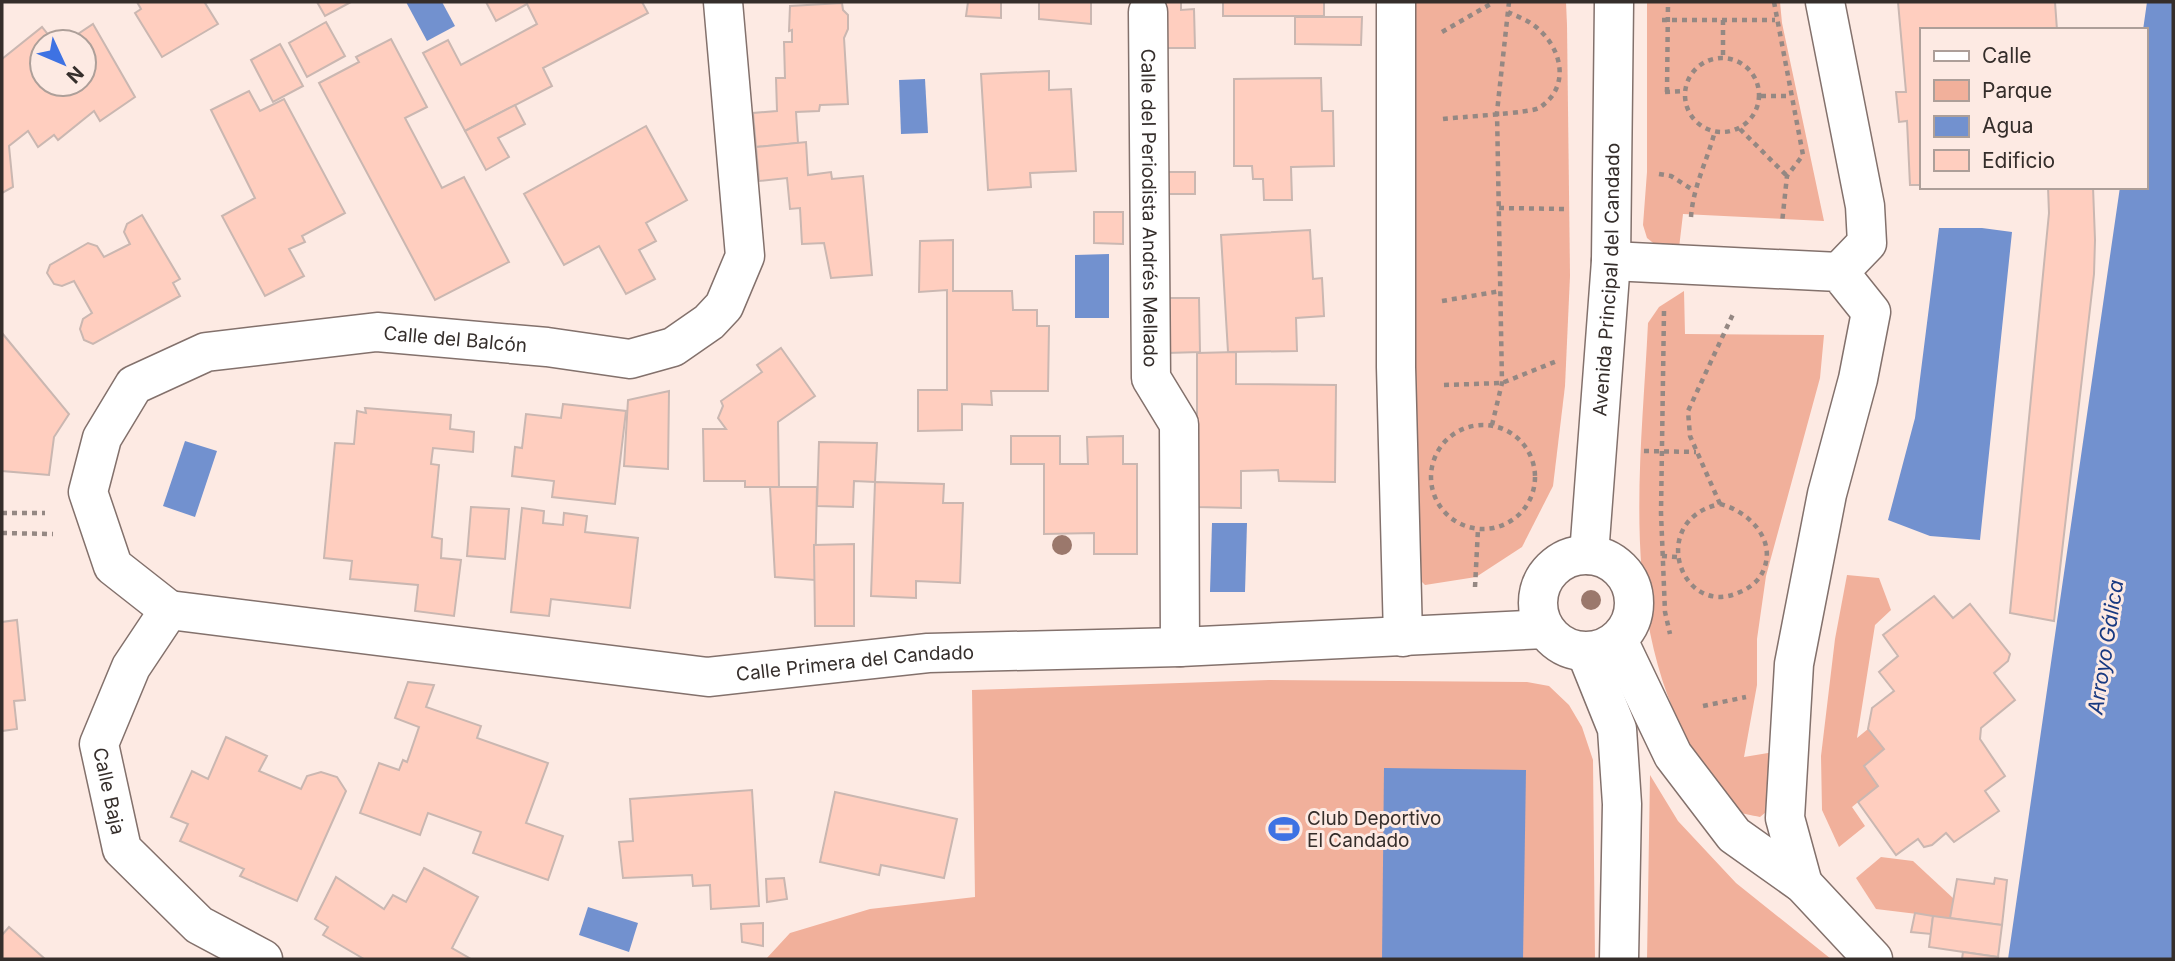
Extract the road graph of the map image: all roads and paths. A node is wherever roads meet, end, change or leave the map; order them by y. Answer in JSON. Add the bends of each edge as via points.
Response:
{"nodes":[{"id":1,"x":723,"y":2,"type":"edge"},
{"id":2,"x":1396,"y":2,"type":"edge"},
{"id":3,"x":1509,"y":2,"type":"edge"},
{"id":4,"x":1668,"y":2,"type":"edge"},
{"id":5,"x":1774,"y":2,"type":"edge"},
{"id":6,"x":1614,"y":10,"type":"edge"},
{"id":7,"x":1827,"y":10,"type":"edge"},
{"id":8,"x":1148,"y":12,"type":"dead end"},
{"id":9,"x":1508,"y":12,"type":"junction"},
{"id":10,"x":1668,"y":20,"type":"junction"},
{"id":11,"x":1723,"y":20,"type":"junction"},
{"id":12,"x":1775,"y":20,"type":"junction"},
{"id":13,"x":1723,"y":57,"type":"junction"},
{"id":14,"x":1667,"y":92,"type":"dead end"},
{"id":15,"x":1497,"y":112,"type":"junction"},
{"id":16,"x":1397,"y":125,"type":"junction"},
{"id":17,"x":1740,"y":129,"type":"junction"},
{"id":18,"x":1715,"y":131,"type":"junction"},
{"id":19,"x":1787,"y":176,"type":"junction"},
{"id":20,"x":1499,"y":208,"type":"junction"},
{"id":21,"x":1612,"y":210,"type":"junction"},
{"id":22,"x":1611,"y":261,"type":"junction"},
{"id":23,"x":1687,"y":264,"type":"junction"},
{"id":24,"x":1770,"y":269,"type":"junction"},
{"id":25,"x":1839,"y":272,"type":"junction"},
{"id":26,"x":1501,"y":291,"type":"junction"},
{"id":27,"x":1396,"y":307,"type":"junction"},
{"id":28,"x":1604,"y":346,"type":"junction"},
{"id":29,"x":1502,"y":383,"type":"junction"},
{"id":30,"x":1397,"y":385,"type":"junction"},
{"id":31,"x":1492,"y":425,"type":"junction"},
{"id":32,"x":1720,"y":504,"type":"junction"},
{"id":33,"x":2,"y":513,"type":"edge"},
{"id":34,"x":41,"y":513,"type":"dead end"},
{"id":35,"x":1478,"y":529,"type":"junction"},
{"id":36,"x":2,"y":533,"type":"edge"},
{"id":37,"x":53,"y":534,"type":"dead end"},
{"id":38,"x":1589,"y":555,"type":"junction"},
{"id":39,"x":1662,"y":555,"type":"junction"},
{"id":40,"x":1677,"y":557,"type":"junction"},
{"id":41,"x":169,"y":610,"type":"junction"},
{"id":42,"x":1545,"y":629,"type":"junction"},
{"id":43,"x":1473,"y":633,"type":"junction"},
{"id":44,"x":1671,"y":636,"type":"dead end"},
{"id":45,"x":1403,"y":637,"type":"junction"},
{"id":46,"x":1602,"y":646,"type":"junction"},
{"id":47,"x":1181,"y":647,"type":"junction"},
{"id":48,"x":1791,"y":690,"type":"junction"},
{"id":49,"x":1654,"y":715,"type":"junction"},
{"id":50,"x":1802,"y":884,"type":"junction"},
{"id":51,"x":263,"y":959,"type":"edge"},
{"id":52,"x":1619,"y":959,"type":"edge"},
{"id":53,"x":1873,"y":959,"type":"edge"}],
"edges":[{"from":1,"to":41,"type":"street","name":"Calle del Balcón","via":[[746,256],[724,306],[673,347],[630,359],[377,332],[206,352],[134,385],[102,438],[88,492],[113,566]]},
{"from":2,"to":16,"type":"street"},
{"from":3,"to":9,"type":"path"},
{"from":4,"to":10,"type":"path"},
{"from":5,"to":12,"type":"path"},
{"from":6,"to":10,"type":"path"},
{"from":6,"to":21,"type":"street","name":"Avenida Principal del Candado"},
{"from":7,"to":12,"type":"path"},
{"from":7,"to":25,"type":"street","via":[[1865,206],[1867,243]]},
{"from":8,"to":47,"type":"street","name":"Calle del Periodista Andrés Mellado","via":[[1151,378],[1179,424]]},
{"from":9,"to":15,"type":"path"},
{"from":9,"to":15,"type":"path","via":[[1533,24],[1552,44],[1562,65],[1557,89],[1538,109]]},
{"from":10,"to":11,"type":"path"},
{"from":10,"to":14,"type":"path"},
{"from":11,"to":12,"type":"path"},
{"from":11,"to":13,"type":"path"},
{"from":12,"to":19,"type":"path","via":[[1803,155]]},
{"from":13,"to":17,"type":"path","via":[[1742,63],[1756,76],[1761,96],[1758,109]]},
{"from":13,"to":18,"type":"path","via":[[1705,61],[1690,75],[1685,91],[1686,107],[1694,121]]},
{"from":15,"to":16,"type":"path"},
{"from":15,"to":20,"type":"path"},
{"from":16,"to":27,"type":"street"},
{"from":17,"to":18,"type":"path","via":[[1725,134]]},
{"from":17,"to":19,"type":"path"},
{"from":18,"to":23,"type":"path","via":[[1693,190]]},
{"from":19,"to":24,"type":"path"},
{"from":20,"to":21,"type":"path"},
{"from":20,"to":26,"type":"path"},
{"from":21,"to":22,"type":"street","name":"Avenida Principal del Candado"},
{"from":22,"to":23,"type":"street"},
{"from":22,"to":28,"type":"street","name":"Avenida Principal del Candado"},
{"from":23,"to":24,"type":"street"},
{"from":23,"to":39,"type":"path","via":[[1665,303]]},
{"from":24,"to":25,"type":"street"},
{"from":24,"to":32,"type":"path","via":[[1721,334],[1688,411],[1690,436]]},
{"from":25,"to":48,"type":"street","via":[[1871,312],[1827,494]]},
{"from":26,"to":27,"type":"path"},
{"from":26,"to":29,"type":"path"},
{"from":27,"to":30,"type":"street"},
{"from":28,"to":29,"type":"path"},
{"from":28,"to":38,"type":"street","name":"Avenida Principal del Candado"},
{"from":29,"to":30,"type":"path"},
{"from":29,"to":31,"type":"path"},
{"from":30,"to":45,"type":"street"},
{"from":31,"to":35,"type":"path","via":[[1512,433],[1527,449],[1535,468],[1535,487],[1514,519]]},
{"from":31,"to":35,"type":"path","via":[[1471,426],[1452,436],[1439,451],[1432,471],[1433,491],[1442,510],[1458,523]]},
{"from":32,"to":40,"type":"path","via":[[1704,507],[1689,519],[1680,533]]},
{"from":32,"to":40,"type":"path","via":[[1737,508],[1752,519],[1763,536],[1761,574],[1747,589],[1730,597],[1711,597],[1695,588]]},
{"from":33,"to":34,"type":"path"},
{"from":35,"to":43,"type":"path"},
{"from":36,"to":37,"type":"path"},
{"from":38,"to":42,"type":"street","via":[[1563,560],[1544,579],[1537,603]]},
{"from":38,"to":46,"type":"street","via":[[1611,561],[1628,578],[1635,599],[1631,621]]},
{"from":39,"to":40,"type":"path"},
{"from":39,"to":44,"type":"path"},
{"from":41,"to":47,"type":"street","name":"Calle Primera del Candado","via":[[708,677],[928,653]]},
{"from":41,"to":51,"type":"street","name":"Calle Baja","via":[[131,667],[99,744],[122,849],[199,925]]},
{"from":42,"to":43,"type":"street","name":"Calle Primera del Candado"},
{"from":42,"to":46,"type":"street","via":[[1562,646]]},
{"from":43,"to":45,"type":"street","name":"Calle Primera del Candado"},
{"from":45,"to":47,"type":"street","name":"Calle Primera del Candado"},
{"from":46,"to":49,"type":"street"},
{"from":46,"to":52,"type":"street","via":[[1617,729],[1622,804]]},
{"from":48,"to":49,"type":"path"},
{"from":48,"to":50,"type":"street","via":[[1785,818]]},
{"from":49,"to":50,"type":"street","via":[[1673,755],[1734,835]]},
{"from":50,"to":53,"type":"street"}]}
